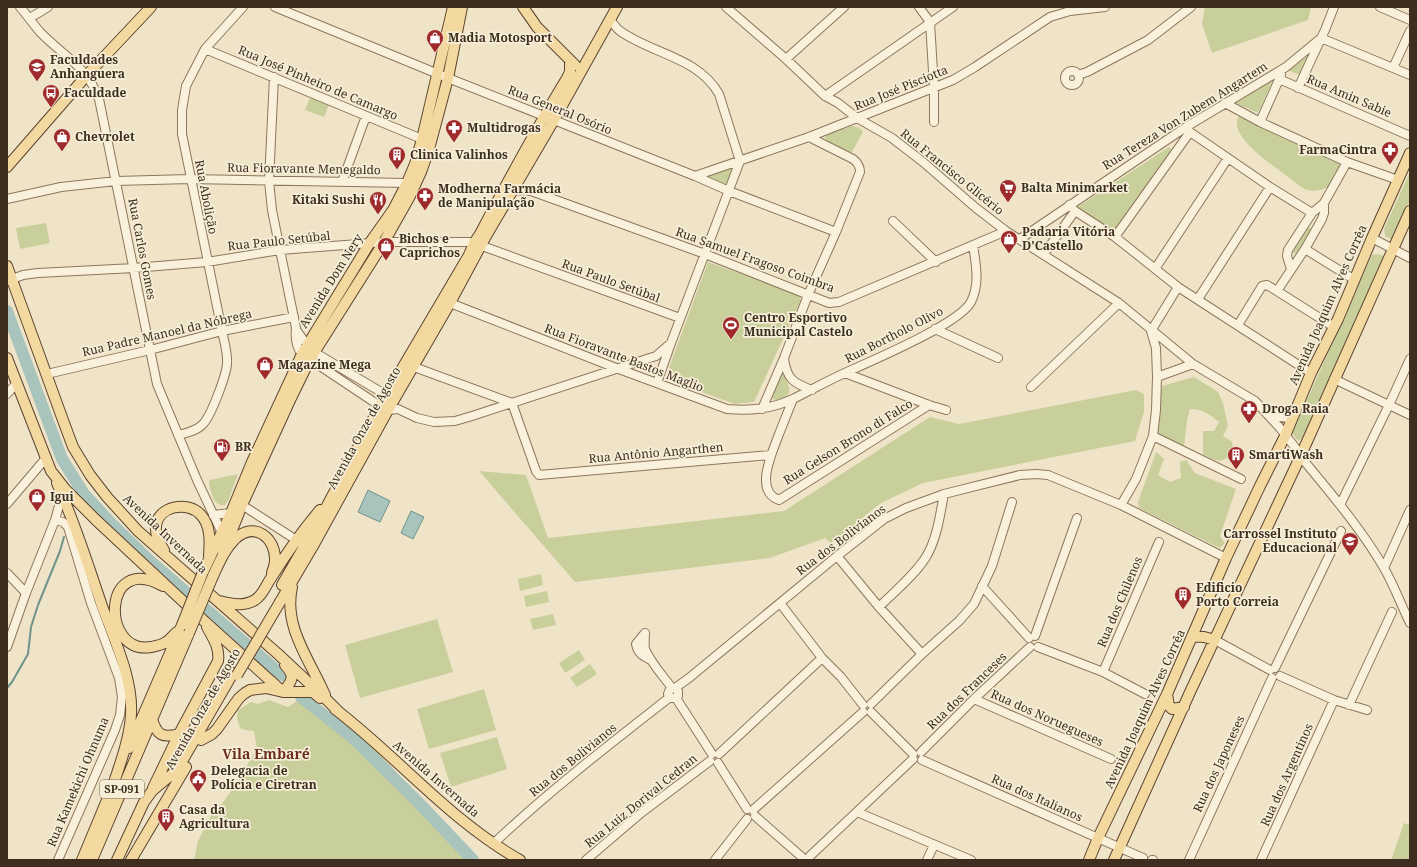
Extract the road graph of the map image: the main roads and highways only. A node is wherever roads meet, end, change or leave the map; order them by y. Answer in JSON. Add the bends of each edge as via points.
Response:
{"nodes":[{"id":1,"x":151,"y":7,"type":"edge"},
{"id":2,"x":453,"y":7,"type":"edge"},
{"id":3,"x":462,"y":7,"type":"edge"},
{"id":4,"x":523,"y":7,"type":"edge"},
{"id":5,"x":617,"y":7,"type":"edge"},
{"id":6,"x":570,"y":61,"type":"junction"},
{"id":7,"x":581,"y":70,"type":"junction"},
{"id":8,"x":1410,"y":153,"type":"edge"},
{"id":9,"x":8,"y":164,"type":"edge"},
{"id":10,"x":1410,"y":211,"type":"edge"},
{"id":11,"x":477,"y":244,"type":"junction"},
{"id":12,"x":8,"y":273,"type":"edge"},
{"id":13,"x":308,"y":353,"type":"junction"},
{"id":14,"x":7,"y":358,"type":"edge"},
{"id":15,"x":389,"y":404,"type":"junction"},
{"id":16,"x":51,"y":471,"type":"junction"},
{"id":17,"x":332,"y":496,"type":"junction"},
{"id":18,"x":309,"y":540,"type":"junction"},
{"id":19,"x":223,"y":553,"type":"junction"},
{"id":20,"x":170,"y":558,"type":"junction"},
{"id":21,"x":209,"y":562,"type":"junction"},
{"id":22,"x":272,"y":577,"type":"junction"},
{"id":23,"x":293,"y":580,"type":"junction"},
{"id":24,"x":174,"y":592,"type":"junction"},
{"id":25,"x":218,"y":601,"type":"junction"},
{"id":26,"x":277,"y":601,"type":"junction"},
{"id":27,"x":203,"y":620,"type":"junction"},
{"id":28,"x":184,"y":629,"type":"junction"},
{"id":29,"x":1193,"y":636,"type":"junction"},
{"id":30,"x":1215,"y":640,"type":"junction"},
{"id":31,"x":278,"y":654,"type":"junction"},
{"id":32,"x":235,"y":674,"type":"junction"},
{"id":33,"x":283,"y":692,"type":"junction"},
{"id":34,"x":1167,"y":694,"type":"junction"},
{"id":35,"x":326,"y":699,"type":"junction"},
{"id":36,"x":1184,"y":707,"type":"junction"},
{"id":37,"x":212,"y":709,"type":"junction"},
{"id":38,"x":339,"y":712,"type":"junction"},
{"id":39,"x":152,"y":719,"type":"junction"},
{"id":40,"x":219,"y":725,"type":"junction"},
{"id":41,"x":208,"y":728,"type":"junction"},
{"id":42,"x":179,"y":734,"type":"junction"},
{"id":43,"x":201,"y":740,"type":"junction"},
{"id":44,"x":152,"y":791,"type":"junction"},
{"id":45,"x":110,"y":794,"type":"junction"},
{"id":46,"x":165,"y":802,"type":"junction"},
{"id":47,"x":124,"y":859,"type":"edge"},
{"id":48,"x":82,"y":860,"type":"edge"},
{"id":49,"x":92,"y":860,"type":"edge"},
{"id":50,"x":520,"y":860,"type":"edge"},
{"id":51,"x":1089,"y":860,"type":"edge"},
{"id":52,"x":1114,"y":860,"type":"edge"}],
"edges":[{"from":1,"to":9,"type":"main road"},
{"from":2,"to":13,"type":"main road","name":"Avenida Dom Nery","via":[[415,164],[393,210],[369,244]]},
{"from":3,"to":13,"type":"main road","name":"Avenida Dom Nery","via":[[448,78],[421,172],[384,242]]},
{"from":4,"to":6,"type":"main road","via":[[537,28]]},
{"from":5,"to":7,"type":"main road","name":"Avenida Onze de Agosto"},
{"from":6,"to":7,"type":"main road"},
{"from":6,"to":11,"type":"main road","name":"Avenida Onze de Agosto","via":[[570,72],[512,172]]},
{"from":7,"to":11,"type":"main road","name":"Avenida Onze de Agosto","via":[[554,120]]},
{"from":8,"to":29,"type":"main road","name":"Avenida Joaquim Alves Corrêa"},
{"from":10,"to":30,"type":"main road"},
{"from":11,"to":15,"type":"main road","name":"Avenida Onze de Agosto"},
{"from":11,"to":15,"type":"main road","name":"Avenida Onze de Agosto","via":[[450,304],[414,367]]},
{"from":12,"to":20,"type":"main road","name":"Avenida Invernada","via":[[74,447],[90,475],[107,496],[138,531]]},
{"from":13,"to":19,"type":"main road","name":"Avenida Dom Nery"},
{"from":13,"to":21,"type":"main road","name":"Avenida Dom Nery","via":[[252,462]]},
{"from":14,"to":16,"type":"main road"},
{"from":15,"to":17,"type":"main road","name":"Avenida Onze de Agosto"},
{"from":15,"to":18,"type":"main road","name":"Avenida Onze de Agosto"},
{"from":16,"to":24,"type":"main road","via":[[96,520]]},
{"from":16,"to":45,"type":"main road","via":[[62,495],[81,558],[125,673],[131,696],[131,716],[125,746]]},
{"from":17,"to":18,"type":"main road"},
{"from":17,"to":18,"type":"main road","name":"Avenida Onze de Agosto","via":[[320,519],[316,534]]},
{"from":18,"to":22,"type":"main road"},
{"from":18,"to":23,"type":"main road","name":"Avenida Onze de Agosto","via":[[304,564]]},
{"from":18,"to":26,"type":"main road","name":"Avenida Onze de Agosto"},
{"from":19,"to":22,"type":"main road","via":[[243,533],[260,532],[269,539],[274,551]]},
{"from":19,"to":28,"type":"main road","name":"Avenida Dom Nery","bridge":true,"via":[[214,576]]},
{"from":20,"to":21,"type":"main road","via":[[157,536],[157,521],[169,510],[186,506],[201,515],[206,524],[210,540]]},
{"from":20,"to":25,"type":"main road","name":"Avenida Invernada"},
{"from":21,"to":28,"type":"main road","name":"Avenida Dom Nery","bridge":true,"via":[[203,572]]},
{"from":22,"to":25,"type":"main road","via":[[263,592],[248,603],[235,605]]},
{"from":23,"to":26,"type":"main road","name":"Avenida Onze de Agosto"},
{"from":23,"to":35,"type":"main road","via":[[289,607],[292,623],[296,637]]},
{"from":24,"to":27,"type":"main road"},
{"from":24,"to":28,"type":"main road","via":[[144,579],[129,582],[122,586],[118,594],[114,606],[115,616],[119,629],[134,646],[157,646]]},
{"from":25,"to":31,"type":"main road","name":"Avenida Invernada"},
{"from":26,"to":32,"type":"main road","name":"Avenida Onze de Agosto"},
{"from":27,"to":33,"type":"main road"},
{"from":27,"to":42,"type":"main road","via":[[218,647],[218,661]]},
{"from":28,"to":39,"type":"main road"},
{"from":28,"to":45,"type":"main road"},
{"from":29,"to":30,"type":"main road"},
{"from":29,"to":34,"type":"main road","name":"Avenida Joaquim Alves Corrêa"},
{"from":30,"to":36,"type":"main road"},
{"from":31,"to":33,"type":"main road","via":[[292,674]]},
{"from":31,"to":35,"type":"main road","name":"Avenida Invernada"},
{"from":32,"to":37,"type":"main road","name":"Avenida Onze de Agosto"},
{"from":32,"to":41,"type":"main road","name":"Avenida Onze de Agosto"},
{"from":33,"to":38,"type":"main road","name":"Avenida Invernada","via":[[312,692]]},
{"from":33,"to":40,"type":"main road","name":"Avenida Invernada","via":[[266,688],[245,693]]},
{"from":34,"to":36,"type":"main road","via":[[1169,706]]},
{"from":34,"to":51,"type":"main road","name":"Avenida Joaquim Alves Corrêa"},
{"from":35,"to":38,"type":"main road","name":"Avenida Invernada"},
{"from":36,"to":52,"type":"main road"},
{"from":37,"to":41,"type":"main road","via":[[207,721]]},
{"from":37,"to":44,"type":"main road","name":"Avenida Onze de Agosto","via":[[177,770]]},
{"from":38,"to":50,"type":"main road","name":"Avenida Invernada","via":[[452,813]]},
{"from":39,"to":42,"type":"main road","via":[[158,732],[163,735]]},
{"from":39,"to":49,"type":"main road","number":"SP-091"},
{"from":40,"to":41,"type":"main road","via":[[213,729]]},
{"from":40,"to":43,"type":"main road","name":"Avenida Invernada","via":[[212,734]]},
{"from":41,"to":43,"type":"main road","name":"Avenida Onze de Agosto"},
{"from":42,"to":44,"type":"main road"},
{"from":43,"to":46,"type":"main road","name":"Avenida Onze de Agosto"},
{"from":44,"to":46,"type":"main road","via":[[161,788]]},
{"from":44,"to":47,"type":"main road","name":"Avenida Onze de Agosto","via":[[144,802]]},
{"from":45,"to":48,"type":"main road","number":"SP-091"},
{"from":46,"to":47,"type":"main road","name":"Avenida Onze de Agosto"}]}
